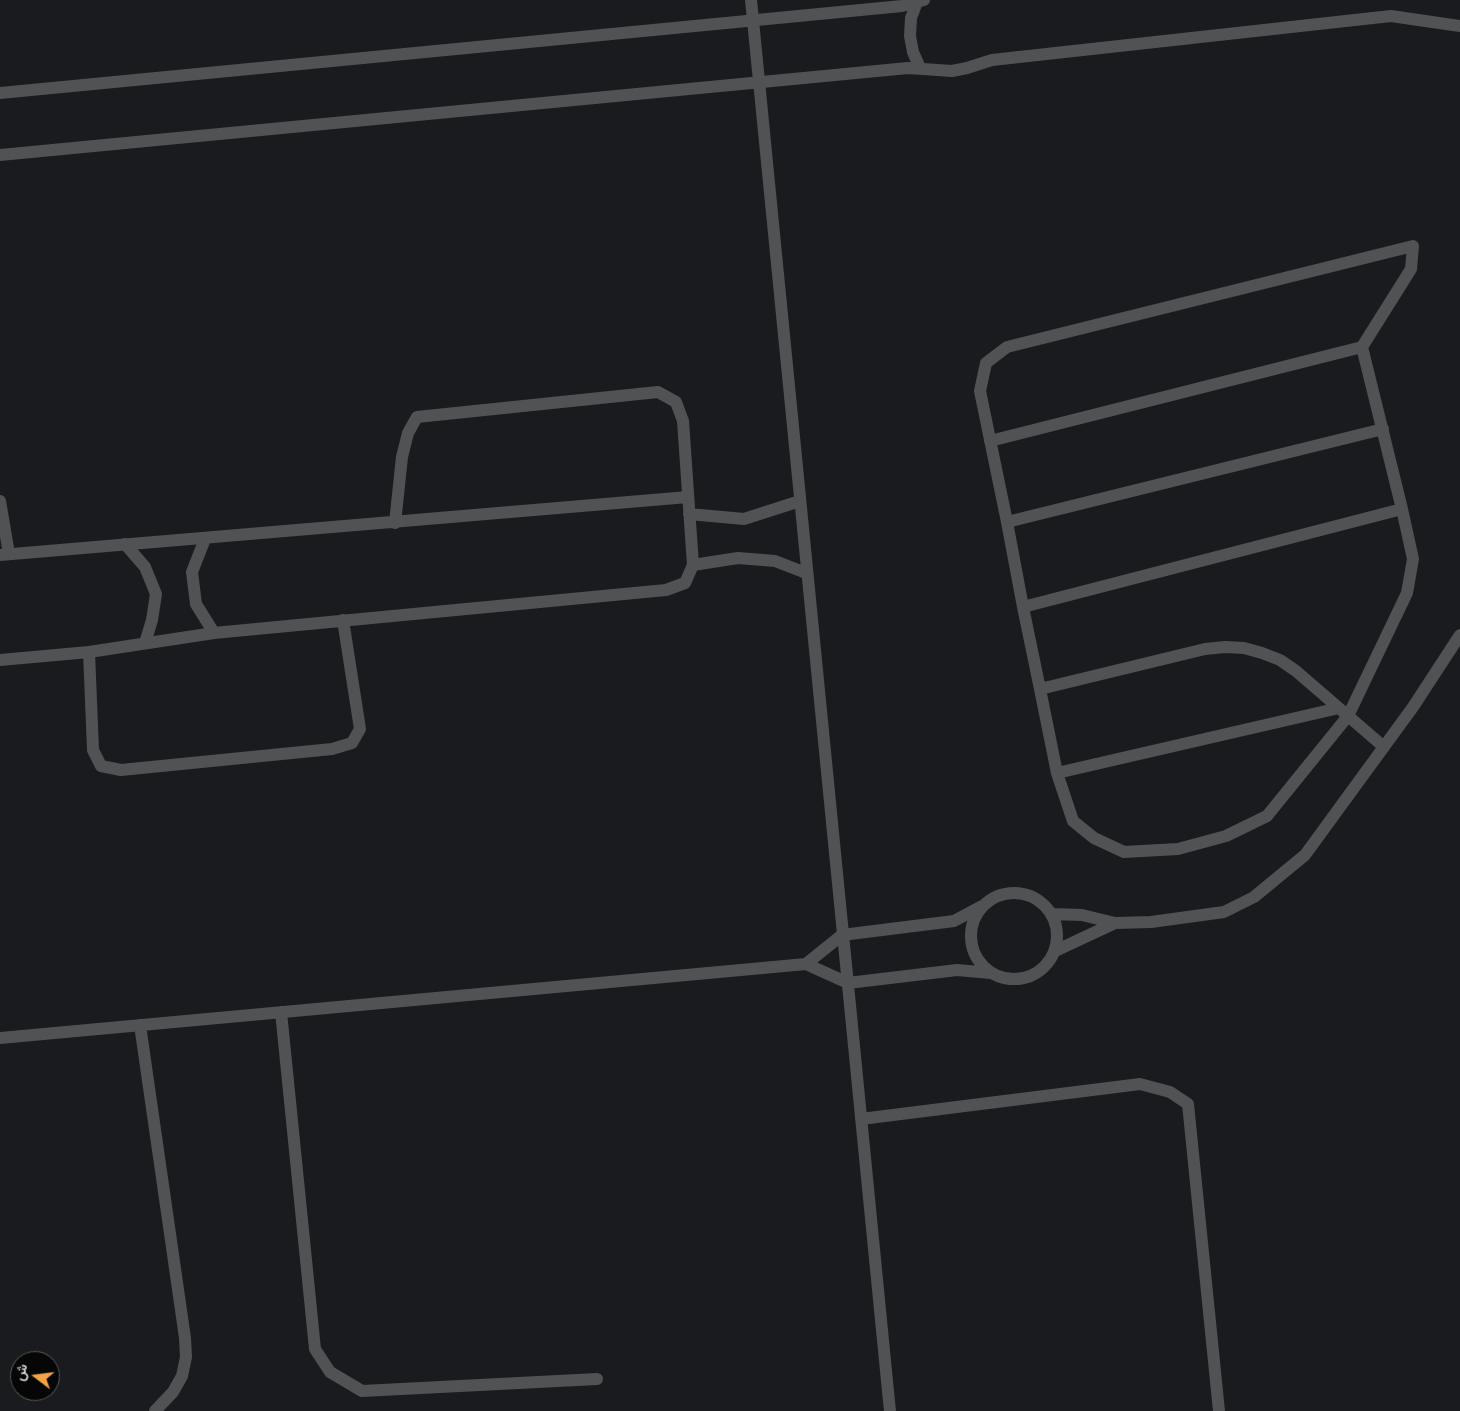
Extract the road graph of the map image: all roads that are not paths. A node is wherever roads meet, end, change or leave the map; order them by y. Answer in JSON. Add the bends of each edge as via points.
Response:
{"nodes":[{"id":1,"x":751,"y":0,"type":"edge"},
{"id":2,"x":921,"y":1,"type":"edge"},
{"id":3,"x":752,"y":19,"type":"junction"},
{"id":4,"x":1460,"y":26,"type":"edge"},
{"id":5,"x":920,"y":68,"type":"junction"},
{"id":6,"x":758,"y":83,"type":"junction"},
{"id":7,"x":0,"y":93,"type":"edge"},
{"id":8,"x":0,"y":154,"type":"edge"},
{"id":9,"x":1362,"y":347,"type":"junction"},
{"id":10,"x":1383,"y":429,"type":"junction"},
{"id":11,"x":990,"y":442,"type":"junction"},
{"id":12,"x":688,"y":497,"type":"junction"},
{"id":13,"x":800,"y":500,"type":"junction"},
{"id":14,"x":0,"y":502,"type":"edge"},
{"id":15,"x":1402,"y":509,"type":"junction"},
{"id":16,"x":689,"y":514,"type":"junction"},
{"id":17,"x":396,"y":522,"type":"junction"},
{"id":18,"x":1007,"y":522,"type":"junction"},
{"id":19,"x":205,"y":539,"type":"junction"},
{"id":20,"x":125,"y":544,"type":"junction"},
{"id":21,"x":4,"y":555,"type":"edge"},
{"id":22,"x":694,"y":565,"type":"junction"},
{"id":23,"x":806,"y":572,"type":"junction"},
{"id":24,"x":1023,"y":607,"type":"junction"},
{"id":25,"x":343,"y":620,"type":"junction"},
{"id":26,"x":214,"y":633,"type":"junction"},
{"id":27,"x":1460,"y":635,"type":"edge"},
{"id":28,"x":145,"y":643,"type":"junction"},
{"id":29,"x":88,"y":652,"type":"junction"},
{"id":30,"x":0,"y":660,"type":"edge"},
{"id":31,"x":1040,"y":690,"type":"junction"},
{"id":32,"x":1343,"y":712,"type":"junction"},
{"id":33,"x":1384,"y":747,"type":"junction"},
{"id":34,"x":1057,"y":773,"type":"junction"},
{"id":35,"x":985,"y":905,"type":"junction"},
{"id":36,"x":1052,"y":914,"type":"junction"},
{"id":37,"x":1114,"y":923,"type":"junction"},
{"id":38,"x":842,"y":935,"type":"junction"},
{"id":39,"x":1055,"y":952,"type":"junction"},
{"id":40,"x":806,"y":964,"type":"junction"},
{"id":41,"x":990,"y":973,"type":"junction"},
{"id":42,"x":848,"y":983,"type":"junction"},
{"id":43,"x":281,"y":1012,"type":"junction"},
{"id":44,"x":140,"y":1025,"type":"junction"},
{"id":45,"x":0,"y":1038,"type":"edge"},
{"id":46,"x":861,"y":1119,"type":"junction"},
{"id":47,"x":598,"y":1379,"type":"dead end"},
{"id":48,"x":155,"y":1411,"type":"edge"},
{"id":49,"x":890,"y":1411,"type":"edge"},
{"id":50,"x":1219,"y":1411,"type":"edge"}],
"edges":[{"from":1,"to":3,"type":"lane"},
{"from":2,"to":3,"type":"lane","via":[[902,6]]},
{"from":2,"to":5,"type":"lane","via":[[911,18],[910,36]]},
{"from":3,"to":6,"type":"lane"},
{"from":3,"to":7,"type":"lane"},
{"from":4,"to":5,"type":"lane","via":[[1391,16],[992,60],[952,71]]},
{"from":5,"to":6,"type":"lane"},
{"from":6,"to":8,"type":"lane"},
{"from":6,"to":13,"type":"lane"},
{"from":9,"to":10,"type":"lane"},
{"from":9,"to":11,"type":"lane"},
{"from":9,"to":11,"type":"lane","via":[[1411,269],[1412,246],[1006,347],[986,363],[980,391]]},
{"from":10,"to":15,"type":"lane"},
{"from":10,"to":18,"type":"lane"},
{"from":11,"to":18,"type":"lane"},
{"from":12,"to":16,"type":"lane"},
{"from":12,"to":17,"type":"lane"},
{"from":12,"to":17,"type":"lane","via":[[683,421],[676,402],[658,392],[417,417],[408,433],[402,457]]},
{"from":13,"to":16,"type":"lane","via":[[744,519]]},
{"from":13,"to":23,"type":"lane"},
{"from":14,"to":21,"type":"lane"},
{"from":15,"to":24,"type":"lane"},
{"from":15,"to":32,"type":"lane","via":[[1413,559],[1407,593]]},
{"from":16,"to":22,"type":"lane"},
{"from":17,"to":19,"type":"lane"},
{"from":18,"to":24,"type":"lane"},
{"from":19,"to":20,"type":"lane"},
{"from":19,"to":26,"type":"lane","via":[[192,572],[196,604]]},
{"from":20,"to":21,"type":"lane"},
{"from":20,"to":28,"type":"lane","via":[[145,566],[156,594]]},
{"from":22,"to":23,"type":"lane","via":[[738,558],[775,561]]},
{"from":22,"to":25,"type":"lane","via":[[685,583],[666,590]]},
{"from":23,"to":38,"type":"lane"},
{"from":24,"to":31,"type":"lane"},
{"from":25,"to":26,"type":"lane"},
{"from":25,"to":29,"type":"lane","via":[[360,729],[352,744],[332,750],[121,770],[101,766],[93,750]]},
{"from":26,"to":28,"type":"lane"},
{"from":27,"to":33,"type":"lane"},
{"from":28,"to":29,"type":"lane"},
{"from":29,"to":30,"type":"lane"},
{"from":31,"to":32,"type":"lane","via":[[1205,649],[1234,647],[1280,660]]},
{"from":31,"to":34,"type":"lane"},
{"from":32,"to":33,"type":"lane"},
{"from":32,"to":34,"type":"lane"},
{"from":32,"to":34,"type":"lane","via":[[1267,816],[1226,836],[1178,849],[1124,852],[1094,838],[1073,821]]},
{"from":33,"to":37,"type":"lane","via":[[1305,855],[1254,897],[1224,912],[1151,922]]},
{"from":35,"to":36,"type":"lane","via":[[1001,895],[1020,893],[1039,900]]},
{"from":35,"to":38,"type":"lane","via":[[954,921]]},
{"from":35,"to":41,"type":"lane","via":[[974,921],[971,940],[977,959]]},
{"from":36,"to":37,"type":"lane","via":[[1082,915]]},
{"from":36,"to":39,"type":"lane","via":[[1057,932]]},
{"from":37,"to":39,"type":"lane"},
{"from":38,"to":40,"type":"lane"},
{"from":38,"to":42,"type":"lane"},
{"from":39,"to":41,"type":"lane","via":[[1044,968],[1028,978],[1009,980]]},
{"from":40,"to":42,"type":"lane"},
{"from":40,"to":43,"type":"lane"},
{"from":41,"to":42,"type":"lane","via":[[957,970]]},
{"from":42,"to":46,"type":"lane"},
{"from":43,"to":44,"type":"lane"},
{"from":43,"to":47,"type":"lane","via":[[315,1349],[330,1372],[362,1391]]},
{"from":44,"to":45,"type":"lane"},
{"from":44,"to":48,"type":"lane","via":[[186,1357],[182,1376],[173,1392]]},
{"from":46,"to":49,"type":"lane"},
{"from":46,"to":50,"type":"lane","via":[[1140,1084],[1170,1092],[1188,1104]]}]}
